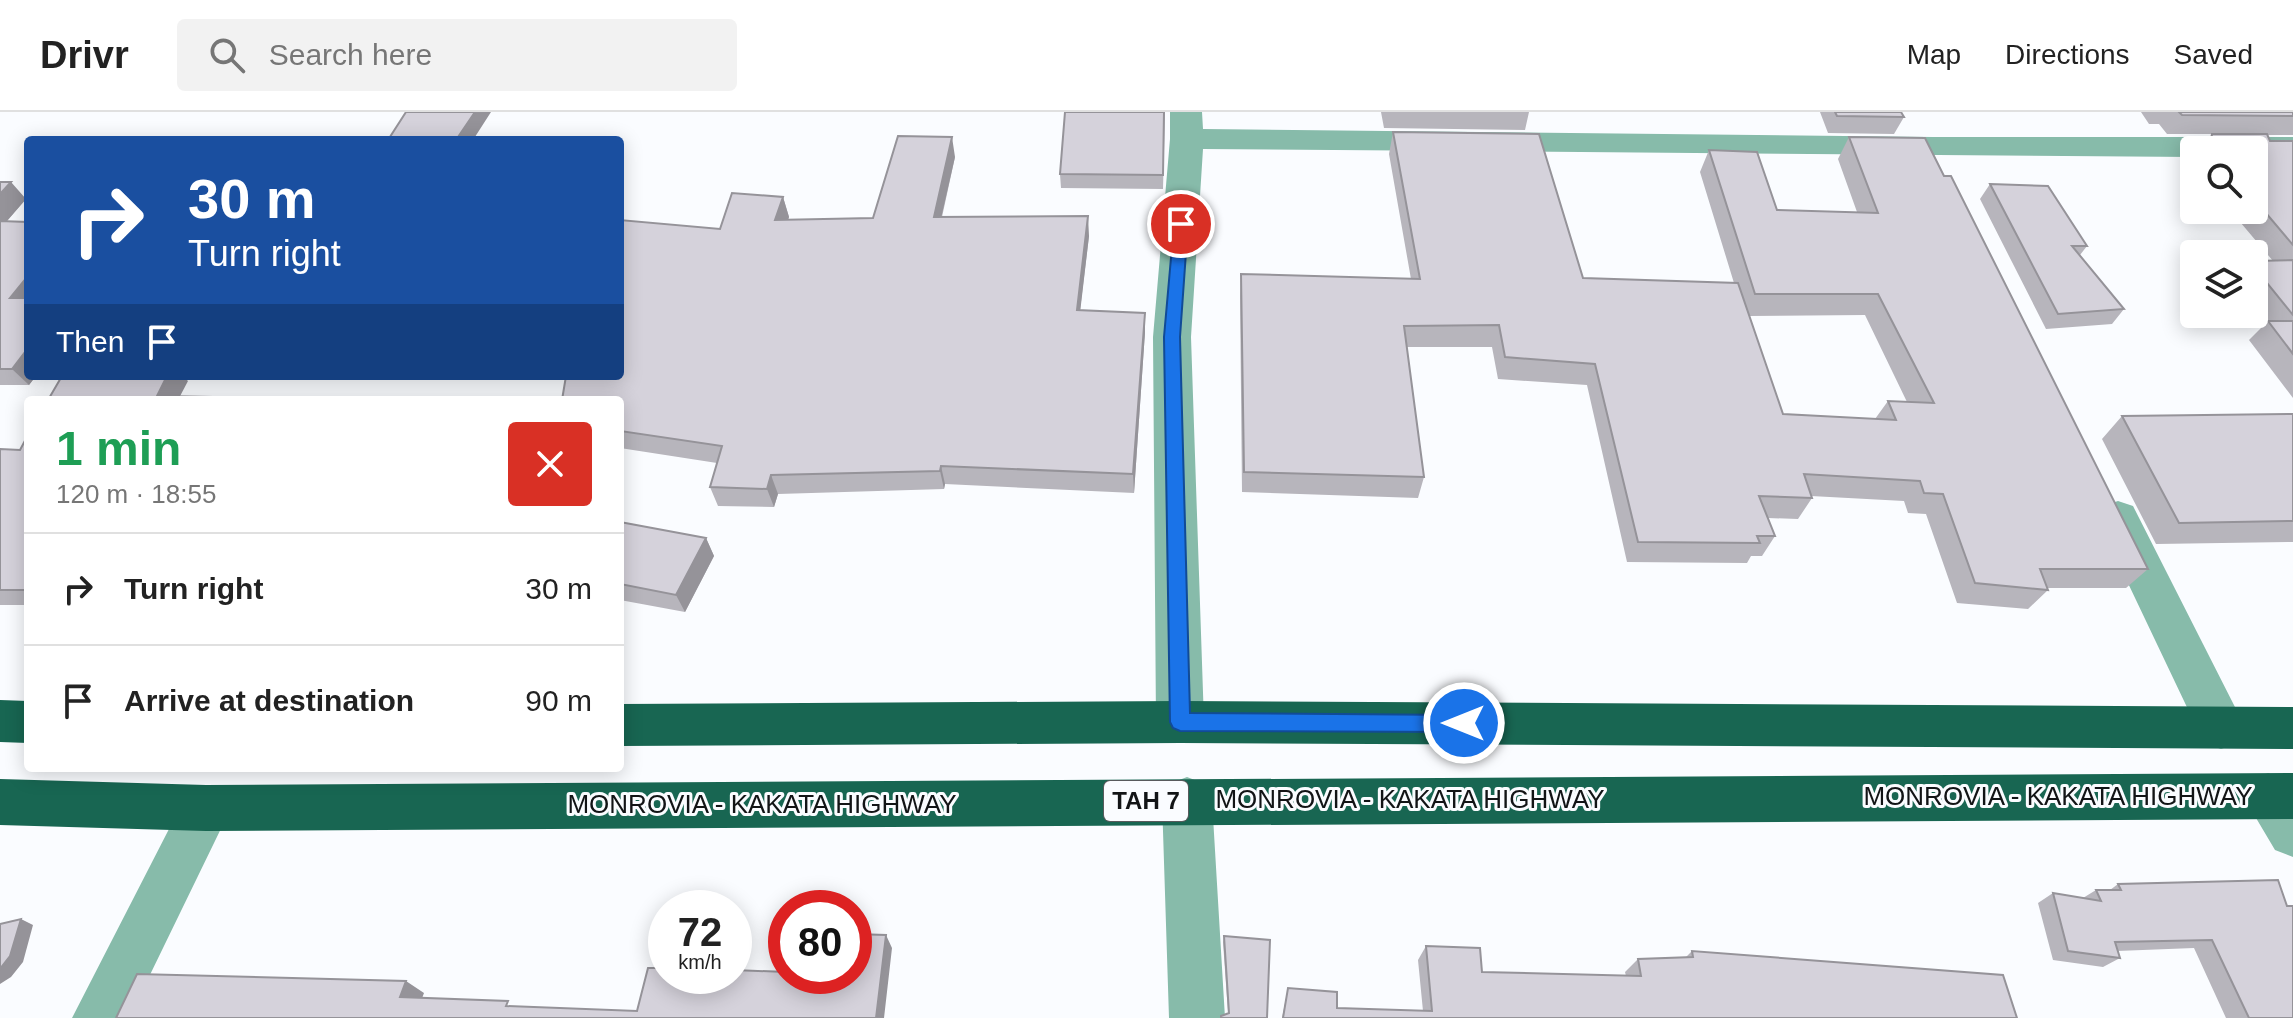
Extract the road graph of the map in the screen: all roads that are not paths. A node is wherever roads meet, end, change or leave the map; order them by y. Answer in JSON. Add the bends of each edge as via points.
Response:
{"nodes":[{"id":1,"x":1187,"y":125,"type":"edge"},
{"id":2,"x":1933,"y":147,"type":"junction"},
{"id":3,"x":2293,"y":147,"type":"edge"},
{"id":4,"x":1954,"y":190,"type":"edge"},
{"id":5,"x":2102,"y":487,"type":"edge"},
{"id":6,"x":0,"y":721,"type":"edge"},
{"id":7,"x":24,"y":722,"type":"edge"},
{"id":8,"x":1180,"y":722,"type":"junction"},
{"id":9,"x":624,"y":725,"type":"edge"},
{"id":10,"x":2221,"y":728,"type":"junction"},
{"id":11,"x":2293,"y":728,"type":"edge"},
{"id":12,"x":1187,"y":800,"type":"junction"},
{"id":13,"x":0,"y":802,"type":"edge"},
{"id":14,"x":206,"y":808,"type":"junction"},
{"id":15,"x":2285,"y":808,"type":"edge"},
{"id":16,"x":100,"y":1018,"type":"edge"},
{"id":17,"x":1197,"y":1018,"type":"edge"}],
"edges":[{"from":1,"to":2,"type":"street"},
{"from":1,"to":8,"type":"street","via":[[1172,337]]},
{"from":2,"to":3,"type":"street"},
{"from":2,"to":4,"type":"street"},
{"from":5,"to":10,"type":"street"},
{"from":6,"to":7,"type":"highway"},
{"from":8,"to":9,"type":"highway"},
{"from":8,"to":10,"type":"highway"},
{"from":10,"to":11,"type":"highway"},
{"from":12,"to":14,"type":"highway","name":"MONROVIA - KAKATA HIGHWAY","number":"TAH 7"},
{"from":12,"to":15,"type":"highway","name":"MONROVIA - KAKATA HIGHWAY","number":"TAH 7"},
{"from":12,"to":17,"type":"street"},
{"from":13,"to":14,"type":"highway","name":"MONROVIA - KAKATA HIGHWAY","number":"TAH 7"},
{"from":14,"to":16,"type":"street"}]}
